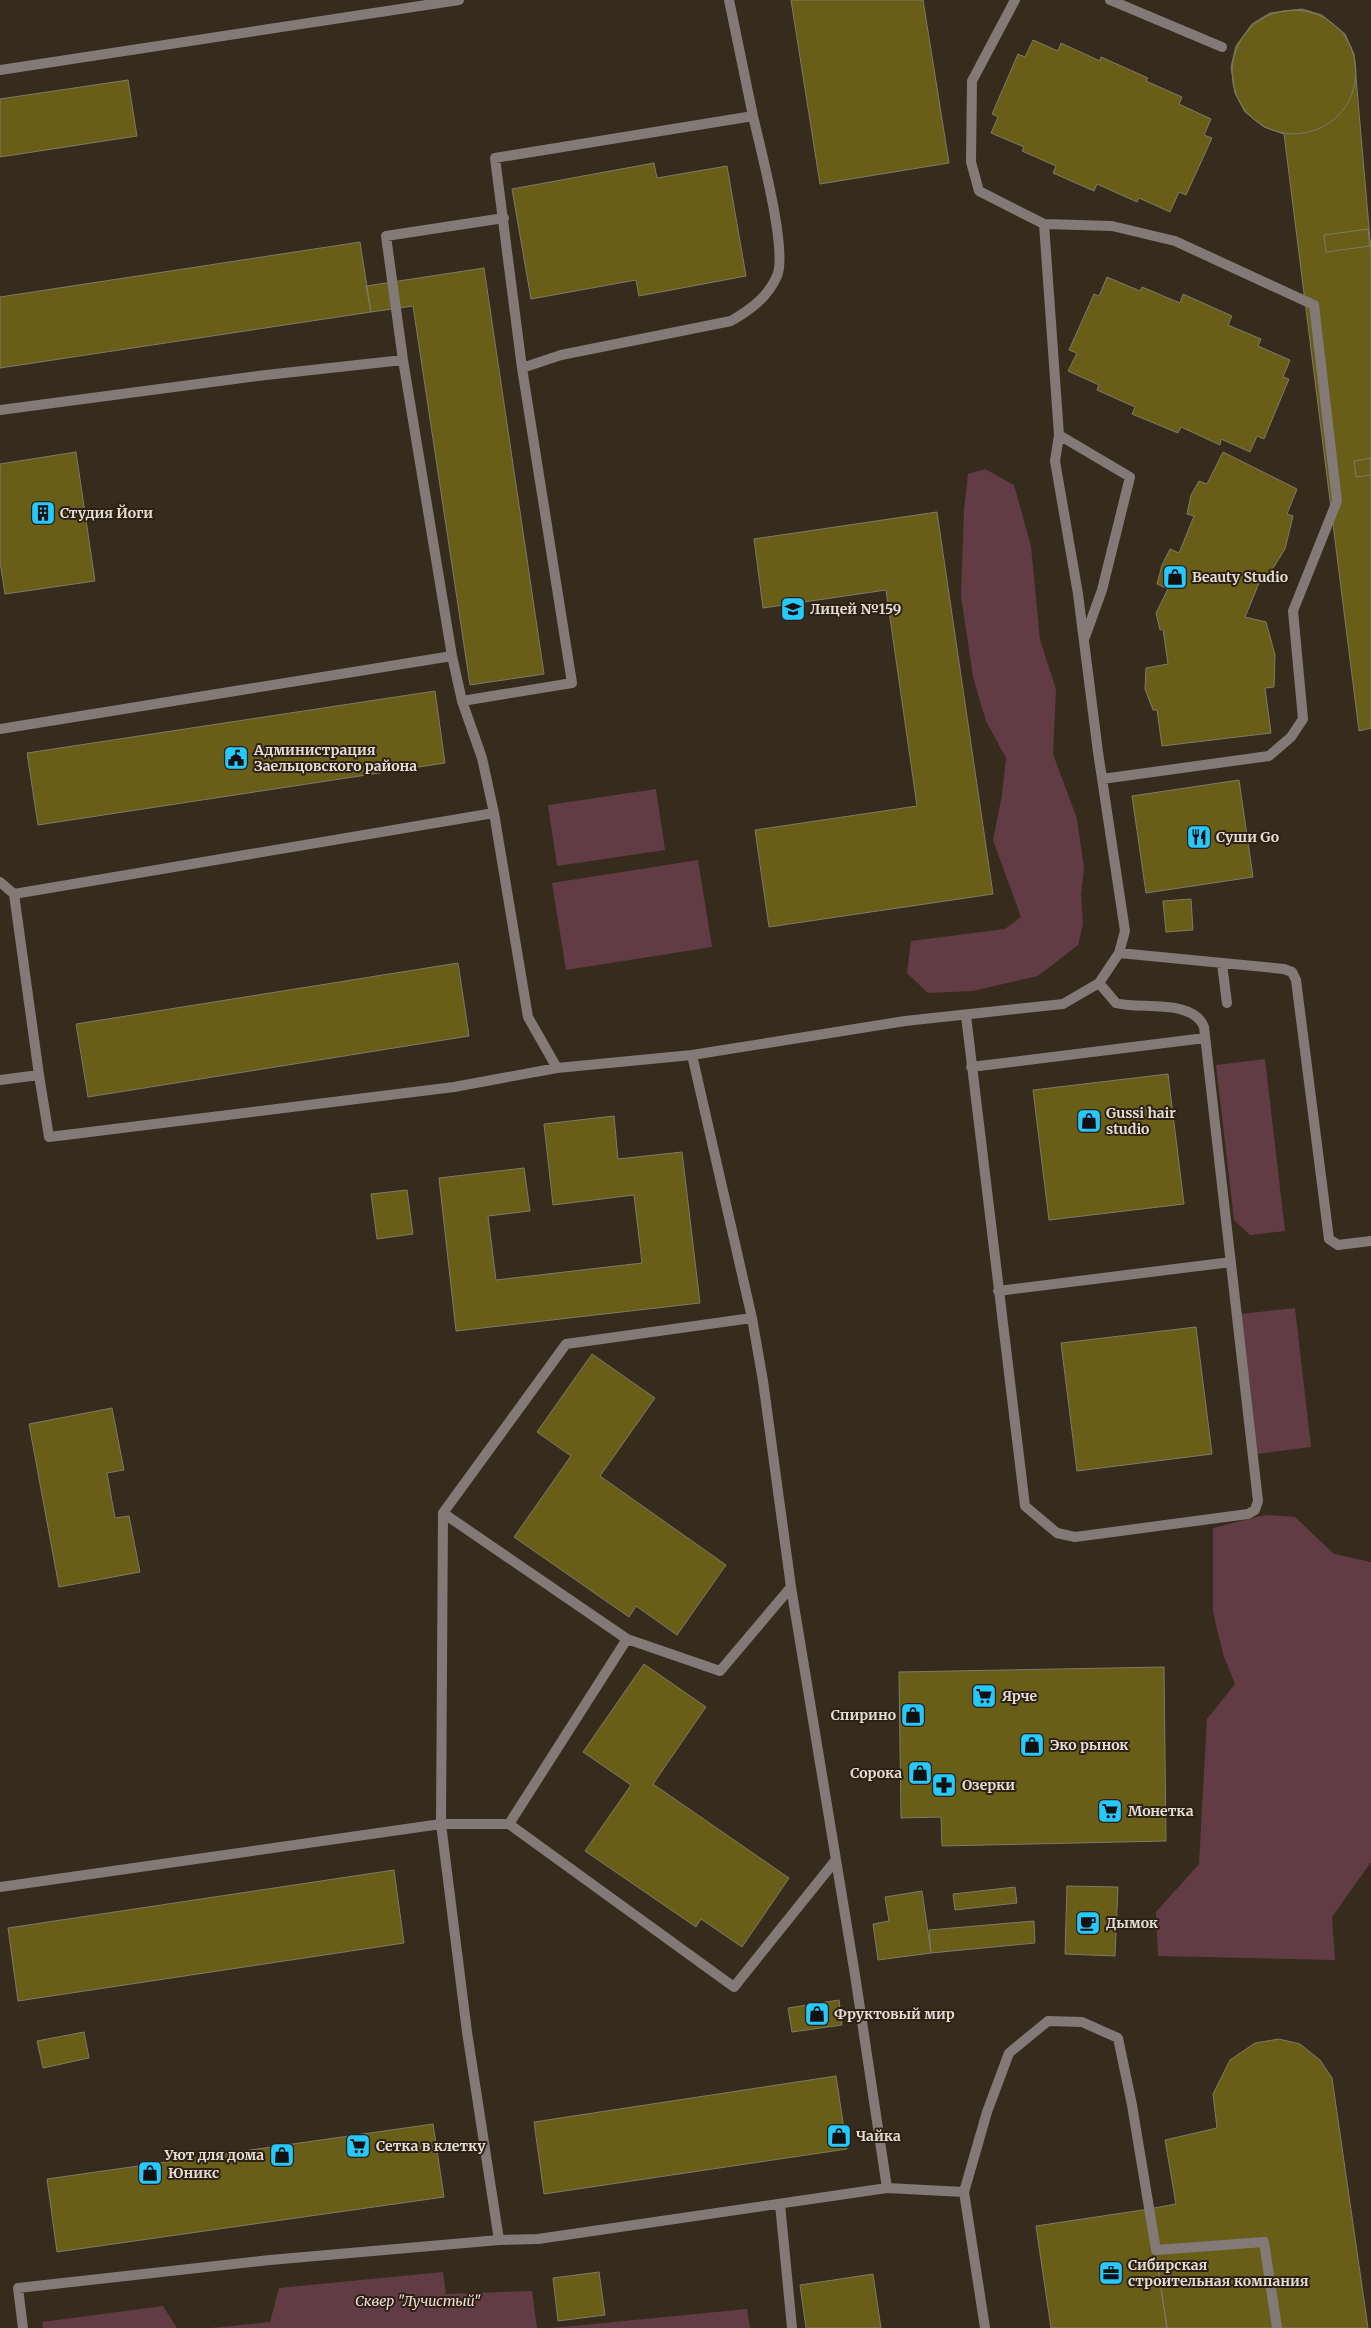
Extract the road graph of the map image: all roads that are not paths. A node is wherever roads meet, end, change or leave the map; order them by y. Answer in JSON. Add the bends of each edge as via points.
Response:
{"nodes":[{"id":1,"x":459,"y":0,"type":"edge"},
{"id":2,"x":729,"y":0,"type":"edge"},
{"id":3,"x":1015,"y":0,"type":"edge"},
{"id":4,"x":1110,"y":0,"type":"edge"},
{"id":5,"x":1222,"y":47,"type":"dead end"},
{"id":6,"x":0,"y":70,"type":"edge"},
{"id":7,"x":753,"y":116,"type":"junction"},
{"id":8,"x":504,"y":218,"type":"junction"},
{"id":9,"x":1044,"y":224,"type":"junction"},
{"id":10,"x":403,"y":360,"type":"junction"},
{"id":11,"x":522,"y":368,"type":"junction"},
{"id":12,"x":0,"y":410,"type":"edge"},
{"id":13,"x":1059,"y":435,"type":"junction"},
{"id":14,"x":1084,"y":640,"type":"junction"},
{"id":15,"x":452,"y":656,"type":"junction"},
{"id":16,"x":462,"y":701,"type":"junction"},
{"id":17,"x":0,"y":729,"type":"edge"},
{"id":18,"x":1102,"y":779,"type":"junction"},
{"id":19,"x":494,"y":813,"type":"junction"},
{"id":20,"x":0,"y":882,"type":"edge"},
{"id":21,"x":14,"y":894,"type":"junction"},
{"id":22,"x":1119,"y":954,"type":"junction"},
{"id":23,"x":1222,"y":964,"type":"junction"},
{"id":24,"x":1099,"y":983,"type":"junction"},
{"id":25,"x":1227,"y":1004,"type":"dead end"},
{"id":26,"x":966,"y":1016,"type":"junction"},
{"id":27,"x":1205,"y":1038,"type":"junction"},
{"id":28,"x":692,"y":1055,"type":"junction"},
{"id":29,"x":971,"y":1067,"type":"junction"},
{"id":30,"x":557,"y":1068,"type":"junction"},
{"id":31,"x":40,"y":1075,"type":"junction"},
{"id":32,"x":0,"y":1080,"type":"edge"},
{"id":33,"x":1371,"y":1241,"type":"edge"},
{"id":34,"x":1231,"y":1262,"type":"junction"},
{"id":35,"x":998,"y":1291,"type":"junction"},
{"id":36,"x":752,"y":1318,"type":"junction"},
{"id":37,"x":444,"y":1514,"type":"junction"},
{"id":38,"x":791,"y":1586,"type":"junction"},
{"id":39,"x":627,"y":1639,"type":"junction"},
{"id":40,"x":442,"y":1824,"type":"junction"},
{"id":41,"x":509,"y":1824,"type":"junction"},
{"id":42,"x":835,"y":1861,"type":"junction"},
{"id":43,"x":0,"y":1887,"type":"edge"},
{"id":44,"x":887,"y":2188,"type":"junction"},
{"id":45,"x":964,"y":2192,"type":"junction"},
{"id":46,"x":780,"y":2204,"type":"junction"},
{"id":47,"x":499,"y":2240,"type":"junction"},
{"id":48,"x":23,"y":2328,"type":"edge"},
{"id":49,"x":792,"y":2328,"type":"edge"},
{"id":50,"x":985,"y":2328,"type":"edge"},
{"id":51,"x":1277,"y":2328,"type":"edge"}],
"edges":[{"from":1,"to":6,"type":"street"},
{"from":2,"to":7,"type":"street"},
{"from":3,"to":9,"type":"street","via":[[972,81],[971,162],[979,191]]},
{"from":4,"to":5,"type":"street"},
{"from":7,"to":8,"type":"street","via":[[495,158]]},
{"from":7,"to":11,"type":"street","via":[[779,239],[778,275],[756,306],[731,321],[561,355]]},
{"from":8,"to":10,"type":"street","via":[[386,236]]},
{"from":8,"to":11,"type":"street"},
{"from":9,"to":13,"type":"street"},
{"from":9,"to":18,"type":"street","via":[[1112,226],[1176,241],[1314,305],[1337,501],[1293,611],[1303,719],[1291,738],[1269,756]]},
{"from":10,"to":12,"type":"street"},
{"from":10,"to":15,"type":"street"},
{"from":11,"to":16,"type":"street","via":[[572,683]]},
{"from":13,"to":14,"type":"street","via":[[1055,461]]},
{"from":13,"to":14,"type":"street","via":[[1130,477],[1102,590]]},
{"from":14,"to":18,"type":"street"},
{"from":15,"to":16,"type":"street"},
{"from":15,"to":17,"type":"street"},
{"from":16,"to":19,"type":"street","via":[[482,758]]},
{"from":18,"to":22,"type":"street","via":[[1125,931]]},
{"from":19,"to":21,"type":"street"},
{"from":19,"to":30,"type":"street","via":[[528,1017]]},
{"from":20,"to":21,"type":"street"},
{"from":21,"to":31,"type":"street"},
{"from":22,"to":23,"type":"street"},
{"from":22,"to":24,"type":"street"},
{"from":23,"to":25,"type":"street"},
{"from":23,"to":33,"type":"street","via":[[1292,972],[1296,980],[1329,1239],[1338,1245]]},
{"from":24,"to":26,"type":"street","via":[[1063,1004]]},
{"from":24,"to":27,"type":"street","via":[[1112,1000],[1121,1005],[1160,1006],[1195,1014],[1201,1019]]},
{"from":26,"to":28,"type":"street","via":[[839,1030]]},
{"from":26,"to":29,"type":"street"},
{"from":27,"to":29,"type":"street"},
{"from":27,"to":34,"type":"street"},
{"from":28,"to":30,"type":"street"},
{"from":28,"to":36,"type":"street"},
{"from":29,"to":35,"type":"street"},
{"from":30,"to":31,"type":"street","via":[[454,1086],[49,1137]]},
{"from":31,"to":32,"type":"street"},
{"from":34,"to":35,"type":"street"},
{"from":34,"to":35,"type":"street","via":[[1258,1501],[1255,1510],[1248,1514],[1075,1537],[1057,1533],[1025,1506]]},
{"from":36,"to":37,"type":"street","via":[[566,1344]]},
{"from":36,"to":38,"type":"street"},
{"from":37,"to":39,"type":"street"},
{"from":37,"to":40,"type":"street"},
{"from":38,"to":39,"type":"street","via":[[720,1671]]},
{"from":38,"to":42,"type":"street"},
{"from":39,"to":41,"type":"street"},
{"from":40,"to":41,"type":"street"},
{"from":40,"to":43,"type":"street"},
{"from":40,"to":47,"type":"street","via":[[467,2032]]},
{"from":41,"to":42,"type":"street","via":[[734,1987]]},
{"from":42,"to":44,"type":"street"},
{"from":44,"to":45,"type":"street"},
{"from":44,"to":46,"type":"street"},
{"from":45,"to":50,"type":"street"},
{"from":45,"to":51,"type":"street","via":[[987,2112],[1009,2053],[1048,2021],[1082,2022],[1118,2038],[1156,2250],[1264,2242]]},
{"from":46,"to":47,"type":"street","via":[[538,2239]]},
{"from":46,"to":49,"type":"street"},
{"from":47,"to":48,"type":"street","via":[[270,2260],[18,2288]]}]}
